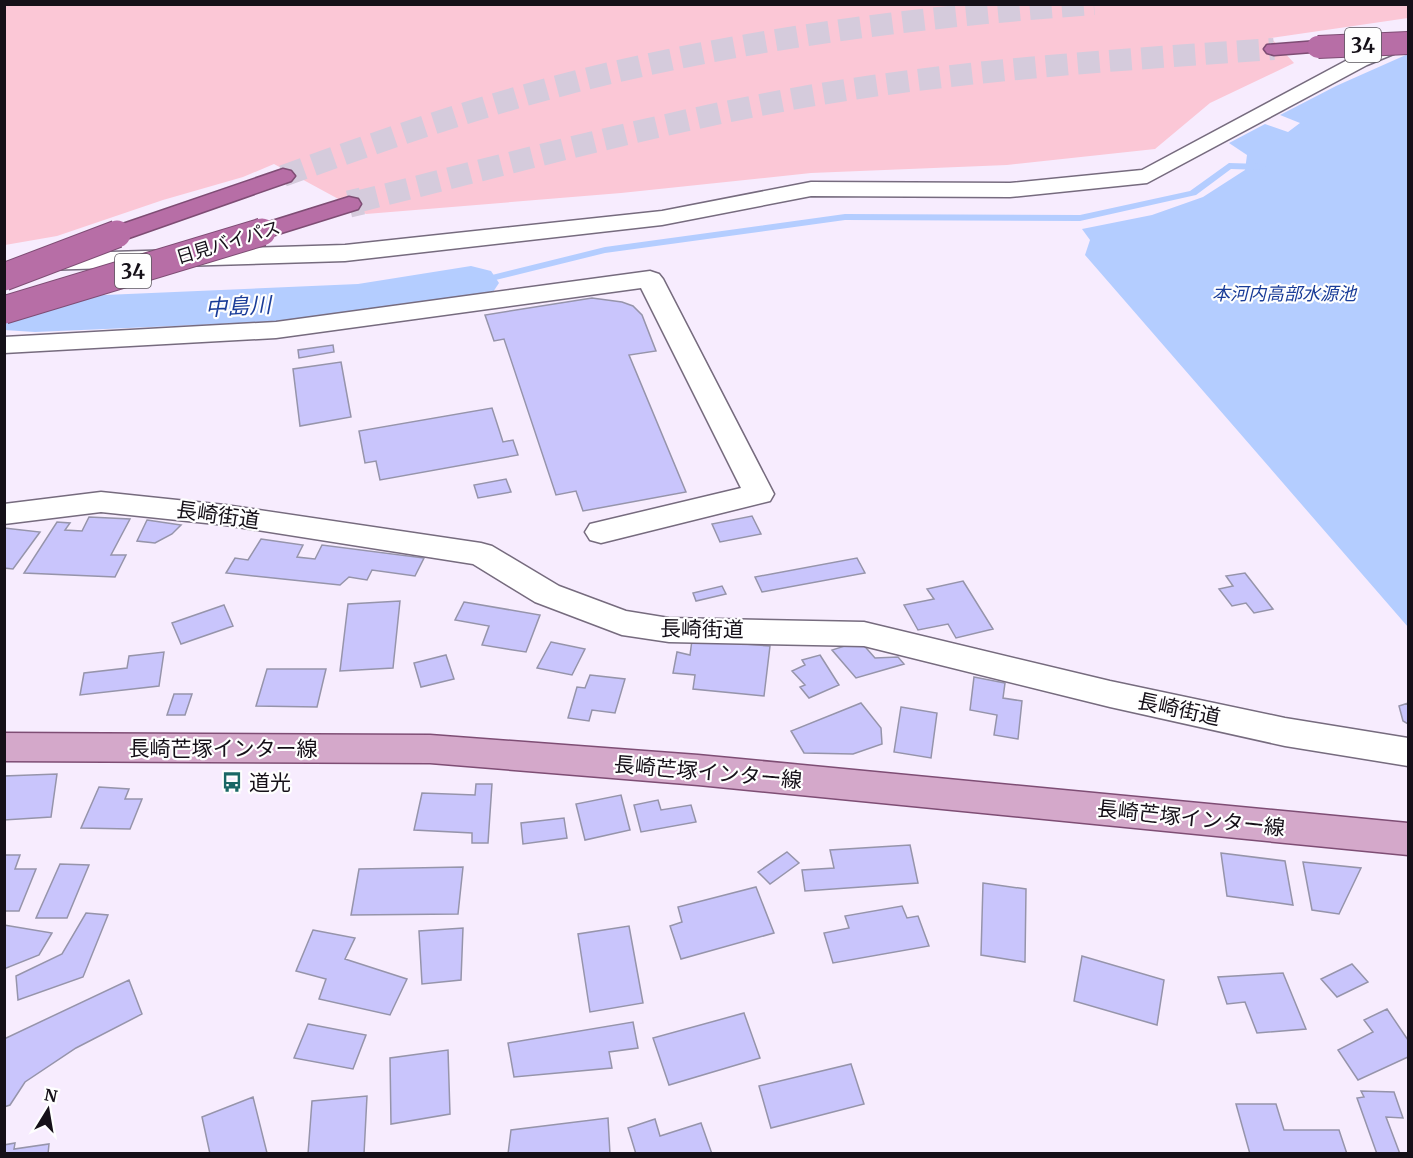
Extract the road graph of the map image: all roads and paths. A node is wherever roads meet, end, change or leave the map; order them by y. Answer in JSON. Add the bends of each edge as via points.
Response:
{"nodes":[{"id":1,"x":1408,"y":42,"type":"edge"},
{"id":2,"x":1274,"y":49,"type":"tunnel mouth"},
{"id":3,"x":283,"y":176,"type":"tunnel mouth"},
{"id":4,"x":349,"y":204,"type":"tunnel mouth"},
{"id":5,"x":4,"y":263,"type":"edge"},
{"id":6,"x":4,"y":277,"type":"edge"},
{"id":7,"x":4,"y":310,"type":"edge"},
{"id":8,"x":4,"y":345,"type":"edge"},
{"id":9,"x":4,"y":514,"type":"edge"},
{"id":10,"x":601,"y":532,"type":"dead end"},
{"id":11,"x":4,"y":747,"type":"edge"},
{"id":12,"x":1408,"y":752,"type":"edge"},
{"id":13,"x":1408,"y":839,"type":"edge"}],
"edges":[{"from":1,"to":2,"type":"highway","number":"34","bridge":true},
{"from":1,"to":5,"type":"street","via":[[1360,61],[1147,176],[1014,194],[811,189],[662,218],[345,253]]},
{"from":3,"to":6,"type":"highway","name":"日見バイパス","number":"34","bridge":true},
{"from":4,"to":7,"type":"highway","name":"日見バイパス","number":"34","bridge":true},
{"from":8,"to":10,"type":"street","via":[[276,330],[650,279],[759,494]]},
{"from":9,"to":12,"type":"street","name":"長崎街道","via":[[101,502],[481,554],[547,594],[622,623],[669,630],[864,634],[1285,732]]},
{"from":11,"to":13,"type":"main road","name":"長崎芒塚インター線","via":[[430,749],[698,770]]}]}
